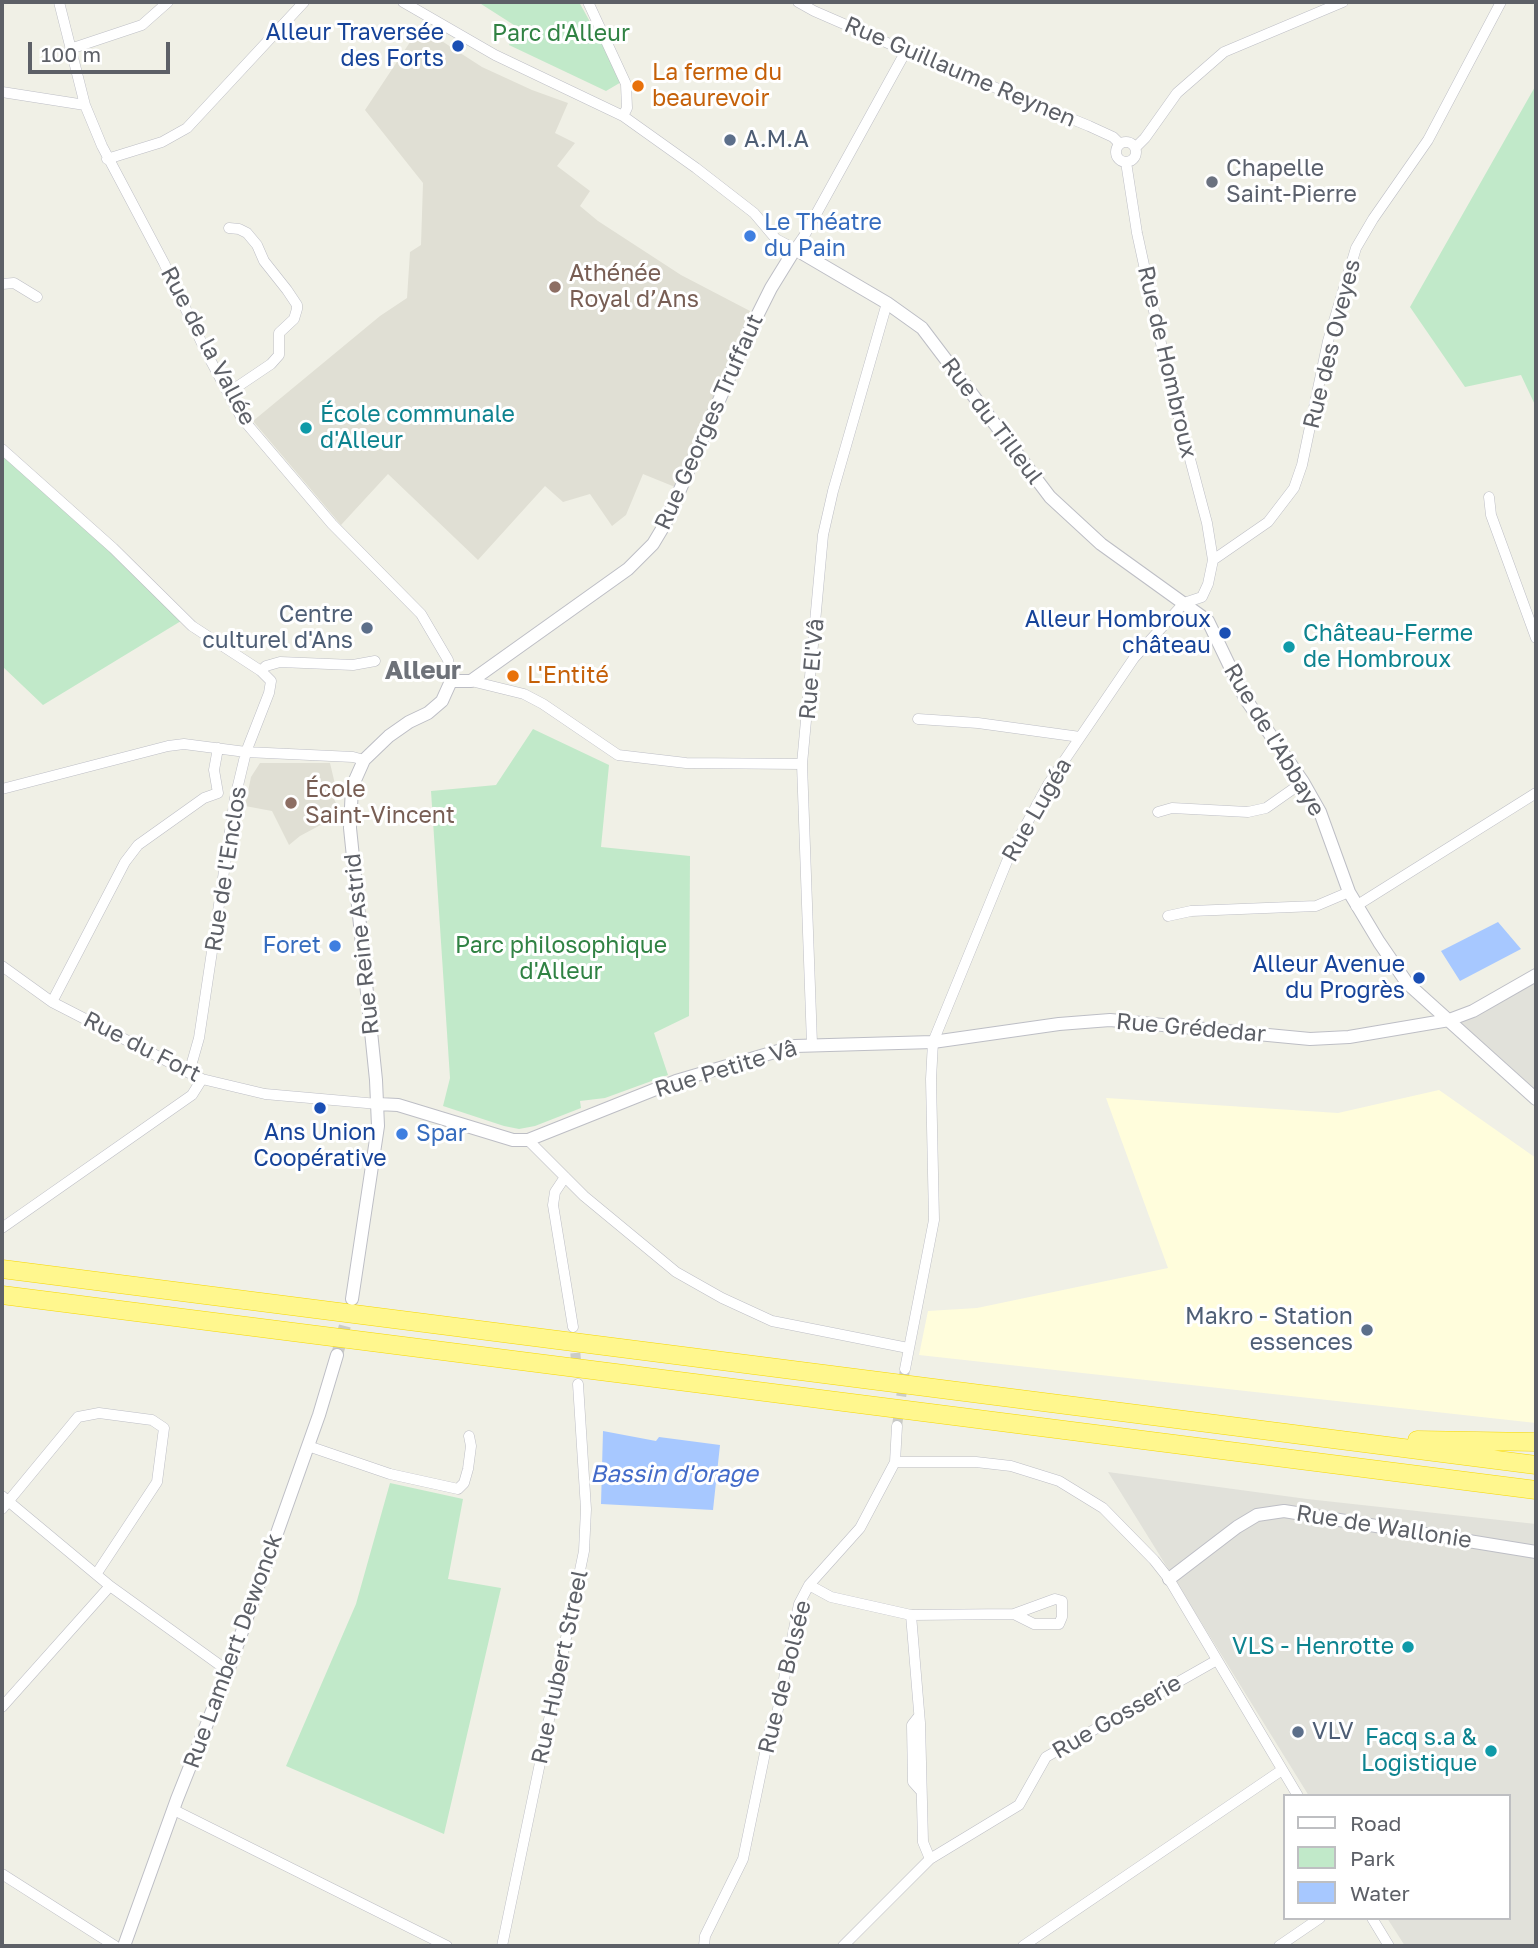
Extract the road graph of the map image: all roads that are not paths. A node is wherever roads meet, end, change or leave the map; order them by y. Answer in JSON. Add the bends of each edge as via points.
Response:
{"nodes":[{"id":1,"x":59,"y":2,"type":"edge"},
{"id":2,"x":168,"y":2,"type":"edge"},
{"id":3,"x":304,"y":2,"type":"edge"},
{"id":4,"x":402,"y":2,"type":"edge"},
{"id":5,"x":589,"y":2,"type":"edge"},
{"id":6,"x":799,"y":2,"type":"edge"},
{"id":7,"x":1343,"y":2,"type":"edge"},
{"id":8,"x":1501,"y":2,"type":"edge"},
{"id":9,"x":70,"y":48,"type":"junction"},
{"id":10,"x":906,"y":51,"type":"junction"},
{"id":11,"x":2,"y":92,"type":"edge"},
{"id":12,"x":85,"y":105,"type":"junction"},
{"id":13,"x":623,"y":116,"type":"junction"},
{"id":14,"x":1120,"y":144,"type":"junction"},
{"id":15,"x":1135,"y":148,"type":"junction"},
{"id":16,"x":107,"y":159,"type":"junction"},
{"id":17,"x":1126,"y":162,"type":"junction"},
{"id":18,"x":229,"y":228,"type":"dead end"},
{"id":19,"x":795,"y":249,"type":"junction"},
{"id":20,"x":2,"y":284,"type":"edge"},
{"id":21,"x":37,"y":297,"type":"dead end"},
{"id":22,"x":887,"y":303,"type":"junction"},
{"id":23,"x":228,"y":393,"type":"junction"},
{"id":24,"x":2,"y":449,"type":"edge"},
{"id":25,"x":1489,"y":497,"type":"dead end"},
{"id":26,"x":1213,"y":560,"type":"junction"},
{"id":27,"x":1184,"y":603,"type":"junction"},
{"id":28,"x":1536,"y":638,"type":"edge"},
{"id":29,"x":375,"y":661,"type":"dead end"},
{"id":30,"x":261,"y":671,"type":"junction"},
{"id":31,"x":451,"y":681,"type":"junction"},
{"id":32,"x":471,"y":681,"type":"junction"},
{"id":33,"x":918,"y":719,"type":"dead end"},
{"id":34,"x":1080,"y":737,"type":"junction"},
{"id":35,"x":218,"y":748,"type":"junction"},
{"id":36,"x":247,"y":752,"type":"junction"},
{"id":37,"x":364,"y":760,"type":"junction"},
{"id":38,"x":802,"y":764,"type":"junction"},
{"id":39,"x":1303,"y":782,"type":"junction"},
{"id":40,"x":2,"y":789,"type":"edge"},
{"id":41,"x":218,"y":793,"type":"junction"},
{"id":42,"x":1536,"y":793,"type":"edge"},
{"id":43,"x":235,"y":798,"type":"junction"},
{"id":44,"x":1158,"y":812,"type":"dead end"},
{"id":45,"x":1349,"y":892,"type":"junction"},
{"id":46,"x":1356,"y":906,"type":"junction"},
{"id":47,"x":1168,"y":916,"type":"dead end"},
{"id":48,"x":2,"y":965,"type":"edge"},
{"id":49,"x":1536,"y":975,"type":"edge"},
{"id":50,"x":52,"y":1002,"type":"junction"},
{"id":51,"x":1449,"y":1020,"type":"junction"},
{"id":52,"x":933,"y":1042,"type":"junction"},
{"id":53,"x":812,"y":1044,"type":"junction"},
{"id":54,"x":189,"y":1073,"type":"junction"},
{"id":55,"x":202,"y":1079,"type":"junction"},
{"id":56,"x":1536,"y":1099,"type":"edge"},
{"id":57,"x":378,"y":1104,"type":"junction"},
{"id":58,"x":528,"y":1140,"type":"junction"},
{"id":59,"x":565,"y":1177,"type":"junction"},
{"id":60,"x":2,"y":1228,"type":"edge"},
{"id":61,"x":2,"y":1269,"type":"edge"},
{"id":62,"x":2,"y":1295,"type":"edge"},
{"id":63,"x":352,"y":1299,"type":"tunnel mouth"},
{"id":64,"x":573,"y":1327,"type":"tunnel mouth"},
{"id":65,"x":908,"y":1348,"type":"junction"},
{"id":66,"x":337,"y":1355,"type":"tunnel mouth"},
{"id":67,"x":905,"y":1369,"type":"tunnel mouth"},
{"id":68,"x":578,"y":1384,"type":"tunnel mouth"},
{"id":69,"x":1187,"y":1421,"type":"junction"},
{"id":70,"x":897,"y":1426,"type":"tunnel mouth"},
{"id":71,"x":469,"y":1436,"type":"dead end"},
{"id":72,"x":1536,"y":1443,"type":"edge"},
{"id":73,"x":308,"y":1446,"type":"junction"},
{"id":74,"x":895,"y":1462,"type":"junction"},
{"id":75,"x":1536,"y":1465,"type":"edge"},
{"id":76,"x":1511,"y":1487,"type":"junction"},
{"id":77,"x":1536,"y":1490,"type":"edge"},
{"id":78,"x":4,"y":1502,"type":"edge"},
{"id":79,"x":1536,"y":1504,"type":"edge"},
{"id":80,"x":1536,"y":1552,"type":"edge"},
{"id":81,"x":97,"y":1573,"type":"junction"},
{"id":82,"x":1169,"y":1579,"type":"junction"},
{"id":83,"x":809,"y":1585,"type":"junction"},
{"id":84,"x":110,"y":1586,"type":"junction"},
{"id":85,"x":1014,"y":1614,"type":"junction"},
{"id":86,"x":911,"y":1615,"type":"junction"},
{"id":87,"x":1217,"y":1660,"type":"junction"},
{"id":88,"x":228,"y":1671,"type":"junction"},
{"id":89,"x":2,"y":1707,"type":"edge"},
{"id":90,"x":1282,"y":1770,"type":"junction"},
{"id":91,"x":1297,"y":1794,"type":"edge"},
{"id":92,"x":174,"y":1810,"type":"junction"},
{"id":93,"x":930,"y":1859,"type":"junction"},
{"id":94,"x":2,"y":1874,"type":"edge"},
{"id":95,"x":1318,"y":1920,"type":"edge"},
{"id":96,"x":1373,"y":1920,"type":"edge"},
{"id":97,"x":115,"y":1946,"type":"edge"},
{"id":98,"x":124,"y":1946,"type":"edge"},
{"id":99,"x":447,"y":1946,"type":"edge"},
{"id":100,"x":502,"y":1946,"type":"edge"},
{"id":101,"x":704,"y":1946,"type":"edge"},
{"id":102,"x":842,"y":1946,"type":"edge"},
{"id":103,"x":1023,"y":1946,"type":"edge"},
{"id":104,"x":1279,"y":1946,"type":"edge"},
{"id":105,"x":1389,"y":1946,"type":"edge"}],
"edges":[{"from":1,"to":9,"type":"street","name":"Rue de la Vallée"},
{"from":2,"to":9,"type":"street","via":[[142,25]]},
{"from":3,"to":16,"type":"street","via":[[187,128],[162,142]]},
{"from":4,"to":13,"type":"street","via":[[495,55]]},
{"from":5,"to":13,"type":"street","via":[[626,84],[628,108]]},
{"from":6,"to":10,"type":"street","name":"Rue Guillaume Reynen"},
{"from":7,"to":15,"type":"street","via":[[1224,52],[1177,93]]},
{"from":8,"to":26,"type":"street","name":"Rue des Oveyes","via":[[1428,140],[1356,248],[1328,341],[1294,488],[1268,522]]},
{"from":9,"to":12,"type":"street","name":"Rue de la Vallée"},
{"from":10,"to":14,"type":"street","name":"Rue Guillaume Reynen","via":[[1089,126]]},
{"from":10,"to":19,"type":"street"},
{"from":11,"to":12,"type":"street"},
{"from":12,"to":16,"type":"street","name":"Rue de la Vallée"},
{"from":13,"to":19,"type":"street","via":[[754,213],[776,239]]},
{"from":14,"to":15,"type":"street","via":[[1130,143]]},
{"from":14,"to":17,"type":"street","via":[[1116,156]]},
{"from":15,"to":17,"type":"street","via":[[1135,156]]},
{"from":16,"to":23,"type":"street","name":"Rue de la Vallée"},
{"from":17,"to":26,"type":"street","name":"Rue de Hombroux","via":[[1166,366]]},
{"from":18,"to":23,"type":"street","via":[[247,233],[297,309],[294,319],[279,333],[279,355]]},
{"from":19,"to":22,"type":"street","name":"Rue du Tilleul"},
{"from":19,"to":32,"type":"street","name":"Rue Georges Truffaut","via":[[749,332],[653,544],[628,569]]},
{"from":20,"to":21,"type":"street","via":[[14,283]]},
{"from":22,"to":27,"type":"street","name":"Rue du Tilleul","via":[[922,328],[1050,497],[1101,544]]},
{"from":22,"to":38,"type":"street","name":"Rue El'Vâ","via":[[823,534]]},
{"from":23,"to":31,"type":"street","name":"Rue de la Vallée","via":[[257,438],[421,614],[448,660]]},
{"from":24,"to":30,"type":"street","via":[[192,626]]},
{"from":25,"to":28,"type":"street","via":[[1491,515]]},
{"from":26,"to":27,"type":"street","name":"Rue Lugéa","via":[[1202,597]]},
{"from":27,"to":34,"type":"street","name":"Rue Lugéa","via":[[1134,659]]},
{"from":27,"to":39,"type":"street","name":"Rue de l'Abbaye","via":[[1208,621],[1245,698]]},
{"from":29,"to":30,"type":"street","via":[[353,665],[280,662]]},
{"from":30,"to":36,"type":"street","name":"Rue de l'Enclos","via":[[271,687]]},
{"from":31,"to":32,"type":"street"},
{"from":31,"to":37,"type":"street","name":"Rue Reine Astrid","via":[[442,701],[389,736]]},
{"from":32,"to":38,"type":"street","via":[[524,694],[544,704],[618,755],[686,763]]},
{"from":33,"to":34,"type":"street"},
{"from":34,"to":52,"type":"street","name":"Rue Lugéa","via":[[1010,854]]},
{"from":35,"to":36,"type":"street"},
{"from":35,"to":40,"type":"street","via":[[168,746]]},
{"from":35,"to":41,"type":"street","via":[[214,770]]},
{"from":36,"to":37,"type":"street"},
{"from":36,"to":43,"type":"street","name":"Rue de l'Enclos"},
{"from":37,"to":57,"type":"street","name":"Rue Reine Astrid","via":[[352,787],[350,821]]},
{"from":38,"to":53,"type":"street","name":"Rue El'Vâ"},
{"from":39,"to":44,"type":"street","via":[[1266,808],[1248,812],[1172,808]]},
{"from":39,"to":45,"type":"street","name":"Rue de l'Abbaye","via":[[1320,812]]},
{"from":41,"to":43,"type":"street"},
{"from":41,"to":50,"type":"street","via":[[138,845]]},
{"from":42,"to":46,"type":"street"},
{"from":43,"to":54,"type":"street","name":"Rue de l'Enclos","via":[[199,1038]]},
{"from":45,"to":46,"type":"street","name":"Rue de l'Abbaye"},
{"from":45,"to":47,"type":"street","via":[[1316,906]]},
{"from":46,"to":51,"type":"street","name":"Rue de l'Abbaye","via":[[1408,984]]},
{"from":48,"to":50,"type":"street","name":"Rue du Fort"},
{"from":49,"to":51,"type":"street","name":"Rue Grédedar","via":[[1473,1012]]},
{"from":50,"to":54,"type":"street","name":"Rue du Fort"},
{"from":51,"to":52,"type":"street","name":"Rue Grédedar","via":[[1310,1039],[1110,1020]]},
{"from":51,"to":56,"type":"street","name":"Rue de l'Abbaye"},
{"from":52,"to":53,"type":"street","name":"Rue Petite Vâ"},
{"from":52,"to":65,"type":"street","name":"Rue Lugéa","via":[[934,1220]]},
{"from":53,"to":58,"type":"street","name":"Rue Petite Vâ","via":[[771,1051],[676,1081]]},
{"from":54,"to":55,"type":"street","name":"Rue du Fort"},
{"from":55,"to":57,"type":"street","name":"Rue du Fort","via":[[265,1094]]},
{"from":55,"to":60,"type":"street","via":[[192,1095]]},
{"from":57,"to":58,"type":"street","via":[[398,1105],[513,1140]]},
{"from":57,"to":63,"type":"street"},
{"from":58,"to":59,"type":"street"},
{"from":59,"to":64,"type":"street","via":[[553,1205]]},
{"from":59,"to":65,"type":"street","via":[[676,1272],[722,1298],[772,1321]]},
{"from":61,"to":69,"type":"highway"},
{"from":62,"to":76,"type":"highway"},
{"from":65,"to":67,"type":"street","name":"Rue Lugéa"},
{"from":66,"to":73,"type":"street","name":"Rue Lambert Dewonck"},
{"from":68,"to":100,"type":"street","name":"Rue Hubert Streel","via":[[584,1550]]},
{"from":69,"to":72,"type":"highway","via":[[1212,1417],[1413,1439]]},
{"from":69,"to":75,"type":"highway"},
{"from":70,"to":74,"type":"street","name":"Rue de Bolsée"},
{"from":71,"to":73,"type":"street","via":[[468,1469],[458,1489],[390,1474]]},
{"from":73,"to":88,"type":"street","name":"Rue Lambert Dewonck"},
{"from":74,"to":82,"type":"street","via":[[976,1462],[1059,1481],[1103,1508]]},
{"from":74,"to":83,"type":"street","name":"Rue de Bolsée","via":[[860,1528]]},
{"from":76,"to":77,"type":"highway"},
{"from":76,"to":79,"type":"highway"},
{"from":78,"to":81,"type":"street"},
{"from":78,"to":81,"type":"street","via":[[78,1417],[99,1413],[152,1420],[164,1428],[157,1482]]},
{"from":80,"to":82,"type":"street","name":"Rue de Wallonie","via":[[1284,1511],[1257,1516],[1237,1527]]},
{"from":81,"to":84,"type":"street"},
{"from":82,"to":87,"type":"street"},
{"from":83,"to":86,"type":"street","via":[[831,1597]]},
{"from":83,"to":101,"type":"street","name":"Rue de Bolsée","via":[[799,1604],[743,1859]]},
{"from":84,"to":88,"type":"street"},
{"from":84,"to":89,"type":"street"},
{"from":85,"to":85,"type":"street","via":[[1034,1624],[1059,1624],[1062,1601],[1055,1599]]},
{"from":85,"to":86,"type":"street"},
{"from":86,"to":93,"type":"street","via":[[923,1842]]},
{"from":87,"to":90,"type":"street"},
{"from":87,"to":93,"type":"street","name":"Rue Gosserie","via":[[1046,1757],[1019,1805]]},
{"from":88,"to":92,"type":"street","name":"Rue Lambert Dewonck"},
{"from":90,"to":91,"type":"street"},
{"from":90,"to":103,"type":"street"},
{"from":92,"to":98,"type":"street","name":"Rue Lambert Dewonck"},
{"from":92,"to":99,"type":"street"},
{"from":93,"to":102,"type":"street","name":"Rue Gosserie"},
{"from":94,"to":97,"type":"street"},
{"from":95,"to":104,"type":"street"},
{"from":96,"to":105,"type":"street"}]}
